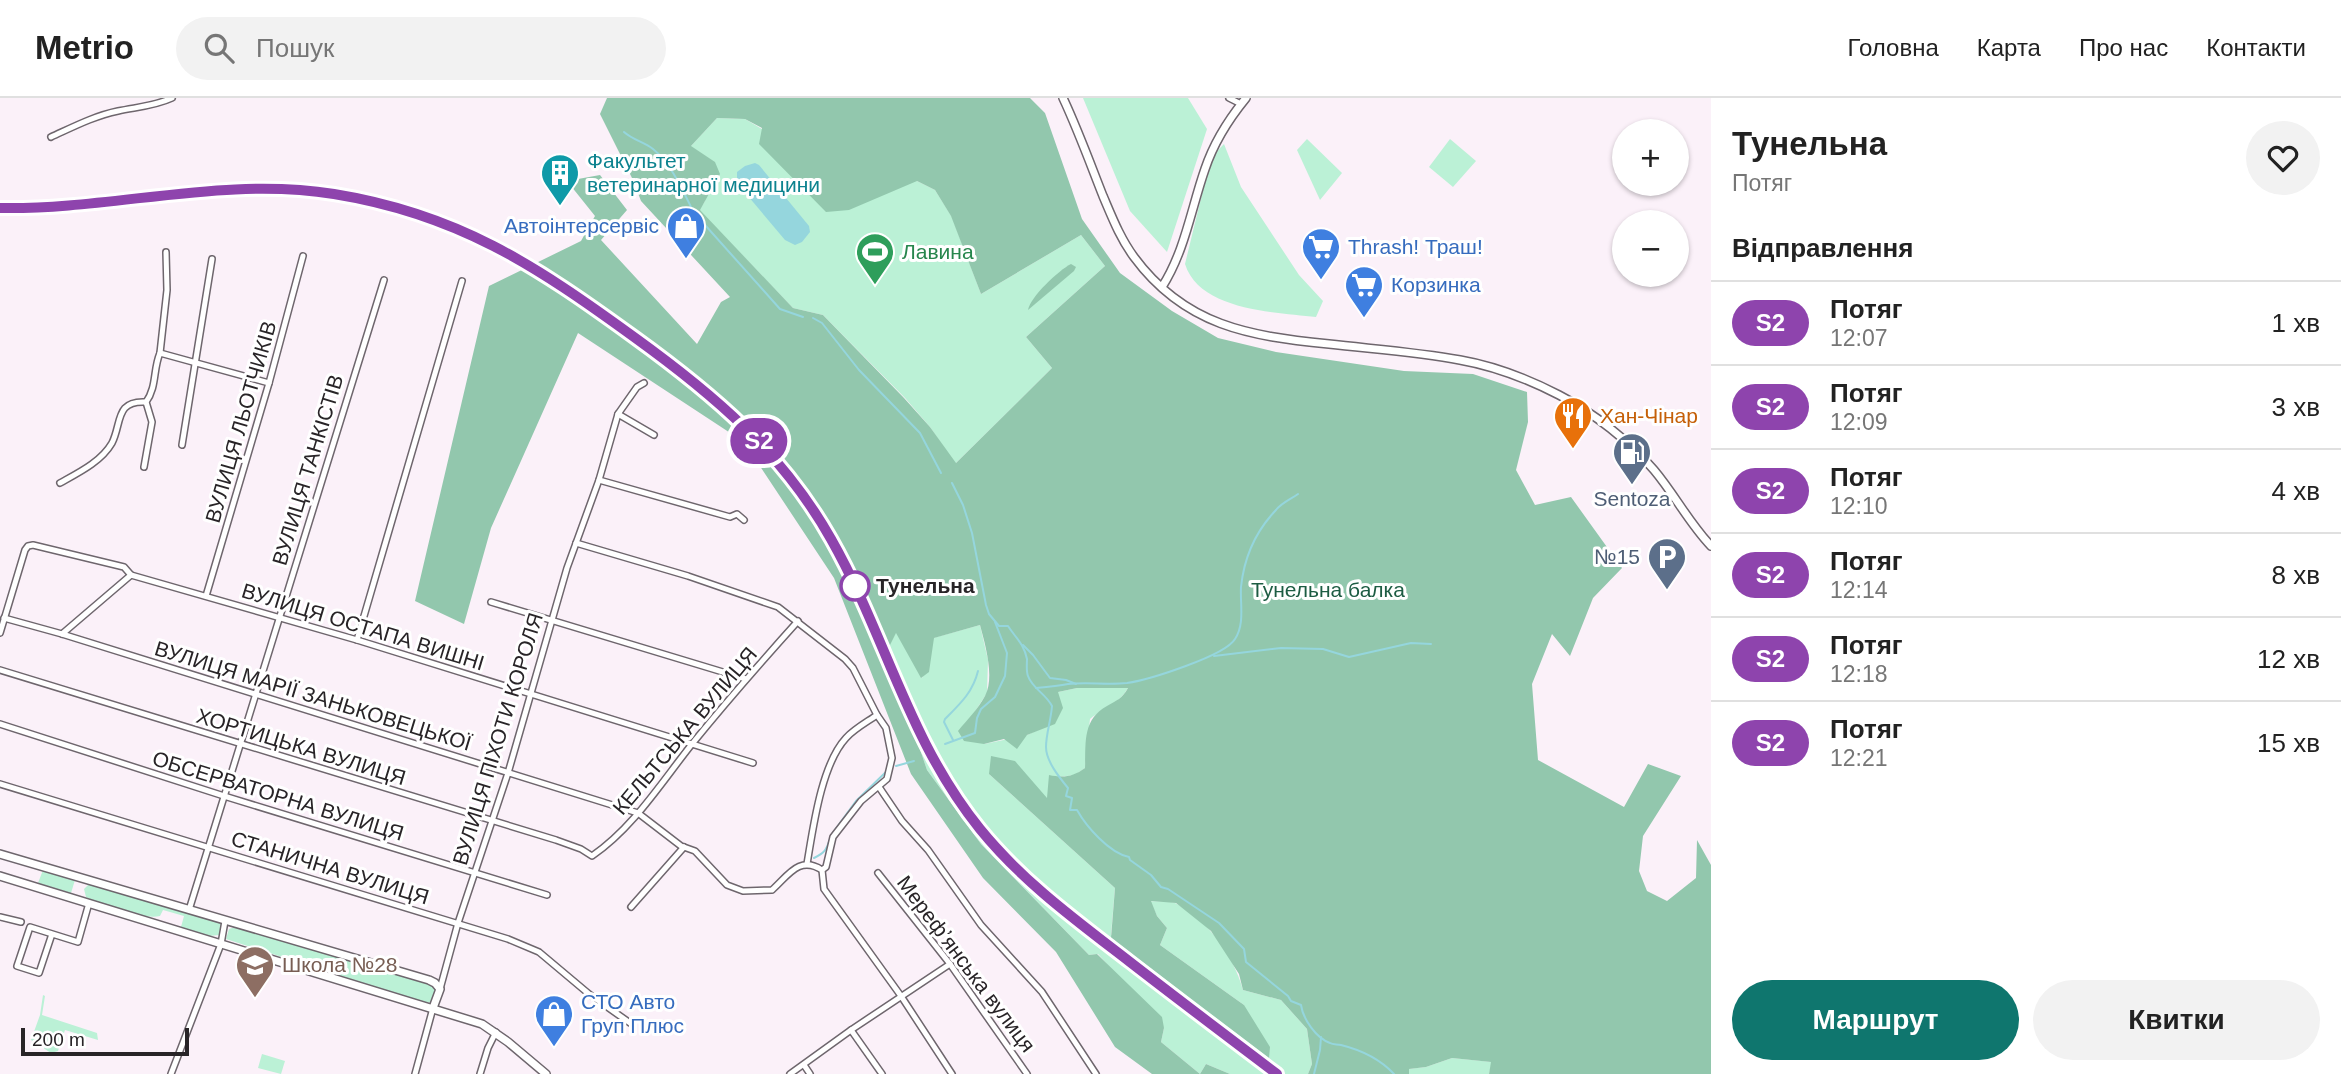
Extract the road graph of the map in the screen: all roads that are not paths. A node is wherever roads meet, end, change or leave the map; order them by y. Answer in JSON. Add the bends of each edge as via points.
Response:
{"nodes":[{"id":1,"x":172,"y":98,"type":"edge"},
{"id":2,"x":1063,"y":98,"type":"edge"},
{"id":3,"x":1229,"y":98,"type":"edge"},
{"id":4,"x":1244,"y":101,"type":"edge"},
{"id":5,"x":51,"y":137,"type":"dead end"},
{"id":6,"x":166,"y":252,"type":"dead end"},
{"id":7,"x":303,"y":256,"type":"dead end"},
{"id":8,"x":212,"y":259,"type":"dead end"},
{"id":9,"x":384,"y":280,"type":"dead end"},
{"id":10,"x":463,"y":281,"type":"dead end"},
{"id":11,"x":1162,"y":287,"type":"junction"},
{"id":12,"x":160,"y":353,"type":"junction"},
{"id":13,"x":195,"y":362,"type":"junction"},
{"id":14,"x":270,"y":383,"type":"junction"},
{"id":15,"x":644,"y":383,"type":"dead end"},
{"id":16,"x":146,"y":402,"type":"junction"},
{"id":17,"x":618,"y":414,"type":"junction"},
{"id":18,"x":654,"y":435,"type":"dead end"},
{"id":19,"x":182,"y":445,"type":"dead end"},
{"id":20,"x":144,"y":467,"type":"dead end"},
{"id":21,"x":599,"y":480,"type":"junction"},
{"id":22,"x":60,"y":483,"type":"dead end"},
{"id":23,"x":744,"y":520,"type":"dead end"},
{"id":24,"x":576,"y":543,"type":"junction"},
{"id":25,"x":1711,"y":546,"type":"edge"},
{"id":26,"x":131,"y":575,"type":"junction"},
{"id":27,"x":206,"y":596,"type":"junction"},
{"id":28,"x":491,"y":602,"type":"dead end"},
{"id":29,"x":4,"y":618,"type":"junction"},
{"id":30,"x":278,"y":619,"type":"junction"},
{"id":31,"x":552,"y":620,"type":"junction"},
{"id":32,"x":798,"y":621,"type":"junction"},
{"id":33,"x":0,"y":632,"type":"edge"},
{"id":34,"x":62,"y":634,"type":"junction"},
{"id":35,"x":357,"y":640,"type":"junction"},
{"id":36,"x":0,"y":670,"type":"edge"},
{"id":37,"x":746,"y":679,"type":"junction"},
{"id":38,"x":255,"y":695,"type":"junction"},
{"id":39,"x":530,"y":695,"type":"junction"},
{"id":40,"x":877,"y":715,"type":"junction"},
{"id":41,"x":0,"y":724,"type":"edge"},
{"id":42,"x":692,"y":744,"type":"junction"},
{"id":43,"x":240,"y":745,"type":"junction"},
{"id":44,"x":752,"y":763,"type":"dead end"},
{"id":45,"x":508,"y":773,"type":"junction"},
{"id":46,"x":0,"y":784,"type":"edge"},
{"id":47,"x":879,"y":787,"type":"junction"},
{"id":48,"x":224,"y":796,"type":"junction"},
{"id":49,"x":638,"y":813,"type":"junction"},
{"id":50,"x":491,"y":822,"type":"junction"},
{"id":51,"x":684,"y":847,"type":"junction"},
{"id":52,"x":207,"y":849,"type":"junction"},
{"id":53,"x":0,"y":854,"type":"edge"},
{"id":54,"x":592,"y":856,"type":"joint"},
{"id":55,"x":807,"y":864,"type":"junction"},
{"id":56,"x":822,"y":870,"type":"junction"},
{"id":57,"x":878,"y":873,"type":"dead end"},
{"id":58,"x":475,"y":874,"type":"junction"},
{"id":59,"x":0,"y":876,"type":"edge"},
{"id":60,"x":547,"y":895,"type":"dead end"},
{"id":61,"x":89,"y":903,"type":"junction"},
{"id":62,"x":631,"y":907,"type":"dead end"},
{"id":63,"x":189,"y":910,"type":"junction"},
{"id":64,"x":0,"y":917,"type":"edge"},
{"id":65,"x":225,"y":921,"type":"junction"},
{"id":66,"x":21,"y":922,"type":"dead end"},
{"id":67,"x":458,"y":923,"type":"junction"},
{"id":68,"x":52,"y":934,"type":"junction"},
{"id":69,"x":221,"y":944,"type":"junction"},
{"id":70,"x":950,"y":964,"type":"junction"},
{"id":71,"x":440,"y":989,"type":"junction"},
{"id":72,"x":901,"y":996,"type":"junction"},
{"id":73,"x":433,"y":1009,"type":"junction"},
{"id":74,"x":630,"y":1023,"type":"dead end"},
{"id":75,"x":851,"y":1030,"type":"junction"},
{"id":76,"x":496,"y":1032,"type":"junction"},
{"id":77,"x":804,"y":1065,"type":"junction"},
{"id":78,"x":1095,"y":1072,"type":"edge"},
{"id":79,"x":171,"y":1074,"type":"edge"},
{"id":80,"x":415,"y":1074,"type":"edge"},
{"id":81,"x":480,"y":1074,"type":"edge"},
{"id":82,"x":546,"y":1074,"type":"edge"},
{"id":83,"x":790,"y":1074,"type":"edge"},
{"id":84,"x":810,"y":1074,"type":"edge"},
{"id":85,"x":882,"y":1074,"type":"edge"},
{"id":86,"x":952,"y":1074,"type":"edge"},
{"id":87,"x":1027,"y":1074,"type":"edge"}],
"edges":[{"from":1,"to":5,"type":"street","via":[[89,120]]},
{"from":2,"to":11,"type":"main road","via":[[1124,243]]},
{"from":3,"to":4,"type":"street"},
{"from":4,"to":11,"type":"main road","via":[[1213,148],[1178,256]]},
{"from":6,"to":12,"type":"street"},
{"from":7,"to":14,"type":"street","name":"ВУЛИЦЯ ЛЬОТЧИКІВ"},
{"from":8,"to":13,"type":"street"},
{"from":9,"to":30,"type":"street","name":"ВУЛИЦЯ ТАНКІСТІВ"},
{"from":10,"to":35,"type":"street"},
{"from":11,"to":25,"type":"main road","via":[[1200,314],[1249,334],[1460,360],[1530,381],[1585,411],[1632,448]]},
{"from":12,"to":13,"type":"street"},
{"from":12,"to":16,"type":"street","via":[[153,394]]},
{"from":13,"to":14,"type":"street"},
{"from":13,"to":19,"type":"street"},
{"from":14,"to":27,"type":"street","name":"ВУЛИЦЯ ЛЬОТЧИКІВ"},
{"from":15,"to":17,"type":"street","name":"ВУЛИЦЯ ПІХОТИ КОРОЛЯ"},
{"from":16,"to":20,"type":"street","via":[[152,422]]},
{"from":16,"to":22,"type":"street","via":[[129,404],[119,417],[111,443],[88,467]]},
{"from":17,"to":18,"type":"street"},
{"from":17,"to":21,"type":"street","name":"ВУЛИЦЯ ПІХОТИ КОРОЛЯ"},
{"from":21,"to":23,"type":"street","via":[[730,517],[737,514]]},
{"from":21,"to":24,"type":"street","name":"ВУЛИЦЯ ПІХОТИ КОРОЛЯ"},
{"from":24,"to":31,"type":"street","name":"ВУЛИЦЯ ПІХОТИ КОРОЛЯ"},
{"from":24,"to":32,"type":"street","via":[[748,596],[778,607]]},
{"from":26,"to":27,"type":"street","name":"ВУЛИЦЯ ОСТАПА ВИШНІ"},
{"from":26,"to":29,"type":"street","name":"ВУЛИЦЯ ОСТАПА ВИШНІ","via":[[124,567],[31,545],[25,550]]},
{"from":26,"to":34,"type":"street"},
{"from":27,"to":30,"type":"street","name":"ВУЛИЦЯ ОСТАПА ВИШНІ"},
{"from":28,"to":31,"type":"street"},
{"from":29,"to":33,"type":"street"},
{"from":29,"to":34,"type":"street","name":"ВУЛИЦЯ МАРІЇ ЗАНЬКОВЕЦЬКОЇ"},
{"from":30,"to":35,"type":"street","name":"ВУЛИЦЯ ОСТАПА ВИШНІ"},
{"from":30,"to":38,"type":"street","name":"ВУЛИЦЯ ТАНКІСТІВ"},
{"from":31,"to":37,"type":"street"},
{"from":31,"to":39,"type":"street","name":"ВУЛИЦЯ ПІХОТИ КОРОЛЯ"},
{"from":32,"to":37,"type":"street","name":"КЕЛЬТСЬКА ВУЛИЦЯ"},
{"from":32,"to":40,"type":"street","via":[[853,668]]},
{"from":34,"to":38,"type":"street","name":"ВУЛИЦЯ МАРІЇ ЗАНЬКОВЕЦЬКОЇ"},
{"from":35,"to":39,"type":"street","name":"ВУЛИЦЯ ОСТАПА ВИШНІ"},
{"from":36,"to":43,"type":"street","name":"ХОРТИЦЬКА ВУЛИЦЯ"},
{"from":37,"to":42,"type":"street","name":"КЕЛЬТСЬКА ВУЛИЦЯ"},
{"from":38,"to":43,"type":"street","name":"ВУЛИЦЯ ТАНКІСТІВ"},
{"from":38,"to":45,"type":"street","name":"ВУЛИЦЯ МАРІЇ ЗАНЬКОВЕЦЬКОЇ"},
{"from":39,"to":42,"type":"street","name":"ВУЛИЦЯ ОСТАПА ВИШНІ"},
{"from":39,"to":45,"type":"street","name":"ВУЛИЦЯ ПІХОТИ КОРОЛЯ"},
{"from":40,"to":47,"type":"street","via":[[886,728],[892,758],[887,779]]},
{"from":40,"to":55,"type":"street","via":[[845,738],[831,764],[817,805]]},
{"from":41,"to":48,"type":"street","name":"ОБСЕРВАТОРНА ВУЛИЦЯ"},
{"from":42,"to":44,"type":"street","name":"ВУЛИЦЯ ОСТАПА ВИШНІ"},
{"from":42,"to":49,"type":"street","name":"КЕЛЬТСЬКА ВУЛИЦЯ"},
{"from":43,"to":48,"type":"street","name":"ВУЛИЦЯ ТАНКІСТІВ"},
{"from":43,"to":50,"type":"street","name":"ХОРТИЦЬКА ВУЛИЦЯ"},
{"from":45,"to":49,"type":"street","name":"ВУЛИЦЯ МАРІЇ ЗАНЬКОВЕЦЬКОЇ"},
{"from":45,"to":50,"type":"street","name":"ВУЛИЦЯ ПІХОТИ КОРОЛЯ"},
{"from":46,"to":52,"type":"street","name":"СТАНИЧНА ВУЛИЦЯ"},
{"from":47,"to":56,"type":"street","via":[[842,823]]},
{"from":47,"to":78,"type":"street","via":[[969,910],[1042,992]]},
{"from":48,"to":52,"type":"street","name":"ВУЛИЦЯ ТАНКІСТІВ"},
{"from":48,"to":58,"type":"street","name":"ОБСЕРВАТОРНА ВУЛИЦЯ"},
{"from":49,"to":51,"type":"street","name":"ВУЛИЦЯ МАРІЇ ЗАНЬКОВЕЦЬКОЇ"},
{"from":49,"to":54,"type":"street","name":"КЕЛЬТСЬКА ВУЛИЦЯ"},
{"from":50,"to":54,"type":"street","name":"ХОРТИЦЬКА ВУЛИЦЯ","via":[[556,840]]},
{"from":50,"to":58,"type":"street","name":"ВУЛИЦЯ ПІХОТИ КОРОЛЯ"},
{"from":51,"to":55,"type":"street","name":"ВУЛИЦЯ МАРІЇ ЗАНЬКОВЕЦЬКОЇ","via":[[695,851],[722,881],[743,891],[772,890],[789,873]]},
{"from":51,"to":62,"type":"street"},
{"from":52,"to":63,"type":"street","name":"ВУЛИЦЯ ТАНКІСТІВ"},
{"from":52,"to":67,"type":"street","name":"СТАНИЧНА ВУЛИЦЯ"},
{"from":53,"to":63,"type":"main road"},
{"from":55,"to":56,"type":"street"},
{"from":56,"to":72,"type":"street","via":[[826,895]]},
{"from":57,"to":70,"type":"street","name":"Мерефʼянська вулиця"},
{"from":58,"to":60,"type":"street","name":"ОБСЕРВАТОРНА ВУЛИЦЯ"},
{"from":58,"to":67,"type":"street","name":"ВУЛИЦЯ ПІХОТИ КОРОЛЯ"},
{"from":59,"to":61,"type":"main road"},
{"from":61,"to":68,"type":"street","via":[[78,943]]},
{"from":61,"to":69,"type":"main road"},
{"from":63,"to":65,"type":"main road"},
{"from":64,"to":66,"type":"street"},
{"from":65,"to":69,"type":"street"},
{"from":65,"to":71,"type":"main road","via":[[429,980]]},
{"from":67,"to":71,"type":"street","name":"ВУЛИЦЯ ПІХОТИ КОРОЛЯ"},
{"from":67,"to":74,"type":"street","name":"СТАНИЧНА ВУЛИЦЯ","via":[[539,952]]},
{"from":68,"to":68,"type":"street","via":[[30,927],[17,966],[39,973]]},
{"from":69,"to":73,"type":"main road"},
{"from":69,"to":79,"type":"street"},
{"from":70,"to":72,"type":"street"},
{"from":70,"to":87,"type":"street","name":"Мерефʼянська вулиця"},
{"from":71,"to":73,"type":"main road","name":"ВУЛИЦЯ ПІХОТИ КОРОЛЯ"},
{"from":72,"to":75,"type":"street"},
{"from":72,"to":86,"type":"street"},
{"from":73,"to":76,"type":"main road"},
{"from":73,"to":80,"type":"street","name":"ВУЛИЦЯ ПІХОТИ КОРОЛЯ"},
{"from":75,"to":77,"type":"street"},
{"from":75,"to":85,"type":"street"},
{"from":76,"to":81,"type":"street"},
{"from":76,"to":82,"type":"main road"},
{"from":77,"to":83,"type":"street"},
{"from":77,"to":84,"type":"street"}]}
